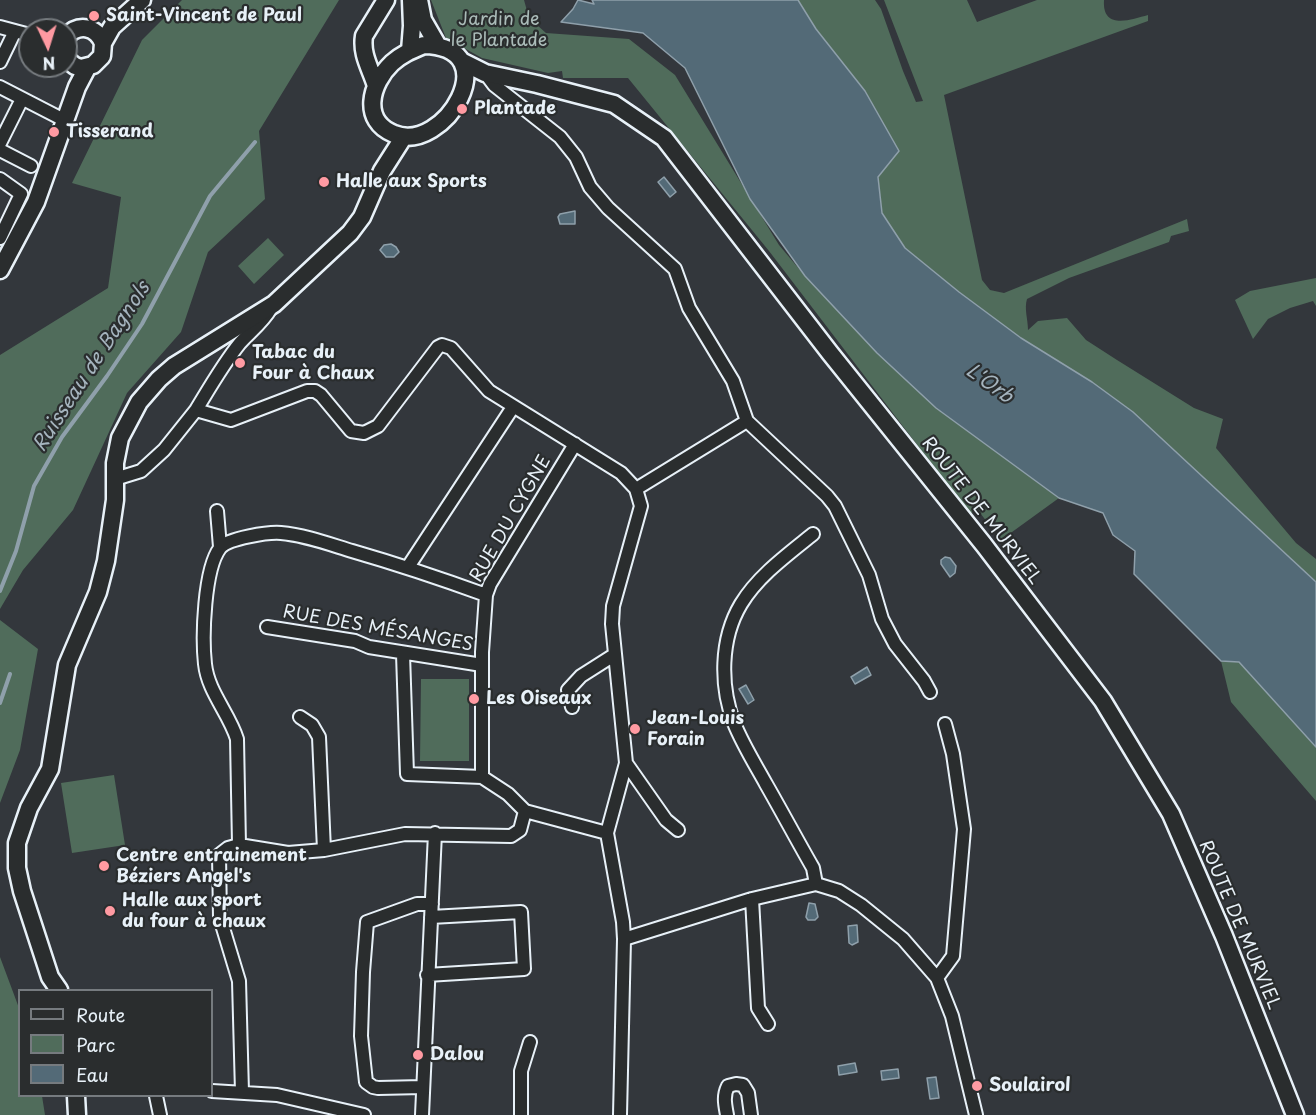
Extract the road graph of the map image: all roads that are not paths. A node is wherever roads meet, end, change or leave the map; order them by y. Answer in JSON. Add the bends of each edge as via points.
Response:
{"nodes":[{"id":1,"x":142,"y":0,"type":"edge"},
{"id":2,"x":386,"y":0,"type":"edge"},
{"id":3,"x":411,"y":0,"type":"edge"},
{"id":4,"x":419,"y":0,"type":"edge"},
{"id":5,"x":0,"y":27,"type":"edge"},
{"id":6,"x":78,"y":28,"type":"edge"},
{"id":7,"x":15,"y":31,"type":"junction"},
{"id":8,"x":18,"y":32,"type":"edge"},
{"id":9,"x":104,"y":34,"type":"junction"},
{"id":10,"x":364,"y":36,"type":"junction"},
{"id":11,"x":438,"y":46,"type":"junction"},
{"id":12,"x":410,"y":51,"type":"junction"},
{"id":13,"x":0,"y":62,"type":"edge"},
{"id":14,"x":394,"y":62,"type":"junction"},
{"id":15,"x":78,"y":64,"type":"edge"},
{"id":16,"x":464,"y":68,"type":"junction"},
{"id":17,"x":484,"y":73,"type":"junction"},
{"id":18,"x":77,"y":78,"type":"edge"},
{"id":19,"x":376,"y":86,"type":"junction"},
{"id":20,"x":0,"y":87,"type":"edge"},
{"id":21,"x":22,"y":99,"type":"junction"},
{"id":22,"x":66,"y":121,"type":"junction"},
{"id":23,"x":382,"y":129,"type":"junction"},
{"id":24,"x":403,"y":138,"type":"junction"},
{"id":25,"x":0,"y":143,"type":"edge"},
{"id":26,"x":0,"y":150,"type":"edge"},
{"id":27,"x":31,"y":166,"type":"dead end"},
{"id":28,"x":382,"y":171,"type":"junction"},
{"id":29,"x":0,"y":179,"type":"edge"},
{"id":30,"x":3,"y":222,"type":"edge"},
{"id":31,"x":0,"y":238,"type":"edge"},
{"id":32,"x":0,"y":270,"type":"edge"},
{"id":33,"x":274,"y":304,"type":"junction"},
{"id":34,"x":513,"y":406,"type":"junction"},
{"id":35,"x":196,"y":410,"type":"junction"},
{"id":36,"x":747,"y":422,"type":"junction"},
{"id":37,"x":574,"y":444,"type":"junction"},
{"id":38,"x":115,"y":479,"type":"junction"},
{"id":39,"x":636,"y":489,"type":"junction"},
{"id":40,"x":217,"y":511,"type":"dead end"},
{"id":41,"x":813,"y":534,"type":"dead end"},
{"id":42,"x":220,"y":548,"type":"junction"},
{"id":43,"x":408,"y":567,"type":"junction"},
{"id":44,"x":486,"y":595,"type":"junction"},
{"id":45,"x":267,"y":627,"type":"dead end"},
{"id":46,"x":403,"y":654,"type":"junction"},
{"id":47,"x":614,"y":655,"type":"junction"},
{"id":48,"x":482,"y":665,"type":"junction"},
{"id":49,"x":930,"y":692,"type":"dead end"},
{"id":50,"x":572,"y":707,"type":"dead end"},
{"id":51,"x":300,"y":717,"type":"dead end"},
{"id":52,"x":945,"y":724,"type":"dead end"},
{"id":53,"x":626,"y":763,"type":"junction"},
{"id":54,"x":482,"y":777,"type":"junction"},
{"id":55,"x":525,"y":811,"type":"junction"},
{"id":56,"x":678,"y":830,"type":"dead end"},
{"id":57,"x":435,"y":833,"type":"junction"},
{"id":58,"x":607,"y":833,"type":"junction"},
{"id":59,"x":239,"y":845,"type":"junction"},
{"id":60,"x":324,"y":850,"type":"junction"},
{"id":61,"x":816,"y":884,"type":"junction"},
{"id":62,"x":752,"y":899,"type":"junction"},
{"id":63,"x":432,"y":904,"type":"junction"},
{"id":64,"x":431,"y":917,"type":"junction"},
{"id":65,"x":624,"y":939,"type":"junction"},
{"id":66,"x":427,"y":975,"type":"junction"},
{"id":67,"x":937,"y":978,"type":"junction"},
{"id":68,"x":53,"y":986,"type":"edge"},
{"id":69,"x":768,"y":1024,"type":"dead end"},
{"id":70,"x":530,"y":1042,"type":"dead end"},
{"id":71,"x":423,"y":1087,"type":"junction"},
{"id":72,"x":213,"y":1091,"type":"edge"},
{"id":73,"x":242,"y":1092,"type":"junction"},
{"id":74,"x":76,"y":1097,"type":"edge"},
{"id":75,"x":156,"y":1097,"type":"edge"},
{"id":76,"x":77,"y":1115,"type":"edge"},
{"id":77,"x":160,"y":1115,"type":"edge"},
{"id":78,"x":364,"y":1115,"type":"edge"},
{"id":79,"x":422,"y":1115,"type":"edge"},
{"id":80,"x":521,"y":1115,"type":"edge"},
{"id":81,"x":620,"y":1115,"type":"edge"},
{"id":82,"x":727,"y":1115,"type":"edge"},
{"id":83,"x":751,"y":1115,"type":"edge"},
{"id":84,"x":976,"y":1115,"type":"edge"},
{"id":85,"x":1295,"y":1115,"type":"edge"}],
"edges":[{"from":1,"to":9,"type":"main road"},
{"from":2,"to":10,"type":"main road"},
{"from":3,"to":12,"type":"main road"},
{"from":4,"to":11,"type":"main road","via":[[423,20]]},
{"from":5,"to":7,"type":"street"},
{"from":6,"to":9,"type":"main road"},
{"from":7,"to":8,"type":"street"},
{"from":7,"to":13,"type":"street"},
{"from":9,"to":15,"type":"main road","via":[[98,61]]},
{"from":10,"to":14,"type":"main road","via":[[372,55]]},
{"from":10,"to":19,"type":"main road","via":[[365,60]]},
{"from":11,"to":12,"type":"main road","via":[[424,45]]},
{"from":11,"to":16,"type":"main road","via":[[449,49]]},
{"from":12,"to":14,"type":"main road"},
{"from":14,"to":19,"type":"main road"},
{"from":16,"to":17,"type":"main road","name":"ROUTE DE MURVIEL"},
{"from":16,"to":24,"type":"main road","via":[[464,93],[442,122],[424,134]]},
{"from":17,"to":36,"type":"street","via":[[560,137],[608,208],[675,269],[689,308],[733,381]]},
{"from":17,"to":85,"type":"main road","name":"ROUTE DE MURVIEL","via":[[614,104],[663,138],[984,544],[1096,692],[1171,814]]},
{"from":18,"to":22,"type":"main road"},
{"from":19,"to":23,"type":"main road","via":[[373,113]]},
{"from":20,"to":21,"type":"street"},
{"from":21,"to":22,"type":"street"},
{"from":21,"to":25,"type":"street"},
{"from":22,"to":32,"type":"main road","via":[[36,202]]},
{"from":23,"to":24,"type":"main road"},
{"from":23,"to":28,"type":"main road"},
{"from":24,"to":28,"type":"main road"},
{"from":26,"to":27,"type":"street"},
{"from":28,"to":33,"type":"main road","via":[[367,207],[350,233]]},
{"from":29,"to":30,"type":"street","via":[[21,194]]},
{"from":30,"to":31,"type":"street"},
{"from":33,"to":35,"type":"street","via":[[222,367]]},
{"from":33,"to":38,"type":"main road","via":[[159,379],[139,402],[120,438]]},
{"from":34,"to":35,"type":"street","via":[[489,391],[451,348],[442,345],[378,426],[364,433],[351,431],[315,391],[231,420]]},
{"from":34,"to":37,"type":"street"},
{"from":34,"to":43,"type":"street"},
{"from":35,"to":38,"type":"street","via":[[164,450],[141,471]]},
{"from":36,"to":39,"type":"street"},
{"from":36,"to":49,"type":"street","via":[[835,506],[869,575],[882,619]]},
{"from":37,"to":39,"type":"street","via":[[621,473]]},
{"from":37,"to":44,"type":"street","name":"RUE DU CYGNE"},
{"from":38,"to":68,"type":"main road","via":[[110,545],[98,592],[67,665],[50,769],[29,808],[17,843],[22,891]]},
{"from":39,"to":47,"type":"street","via":[[641,506],[613,606]]},
{"from":40,"to":42,"type":"street"},
{"from":41,"to":61,"type":"street","via":[[765,575],[740,606],[728,633],[724,678],[729,708],[740,736],[813,868]]},
{"from":42,"to":43,"type":"street","via":[[230,540],[279,533],[314,539]]},
{"from":42,"to":59,"type":"street","via":[[206,591],[205,664],[237,739]]},
{"from":43,"to":44,"type":"street"},
{"from":44,"to":48,"type":"street","name":"RUE DU CYGNE"},
{"from":45,"to":46,"type":"street","name":"RUE DES MÉSANGES","via":[[355,641],[369,648]]},
{"from":46,"to":48,"type":"street","name":"RUE DES MÉSANGES"},
{"from":46,"to":54,"type":"street","via":[[407,774]]},
{"from":47,"to":50,"type":"street","via":[[580,676],[568,690]]},
{"from":47,"to":53,"type":"street"},
{"from":48,"to":54,"type":"street","name":"RUE DU CYGNE"},
{"from":51,"to":60,"type":"street","via":[[312,725],[319,737]]},
{"from":52,"to":67,"type":"street","via":[[964,829],[953,956]]},
{"from":53,"to":56,"type":"street","via":[[666,820]]},
{"from":53,"to":58,"type":"street"},
{"from":54,"to":55,"type":"street"},
{"from":55,"to":57,"type":"street","via":[[520,830],[511,836]]},
{"from":55,"to":58,"type":"street"},
{"from":57,"to":60,"type":"street","via":[[405,834]]},
{"from":57,"to":63,"type":"street"},
{"from":58,"to":65,"type":"street"},
{"from":59,"to":60,"type":"street","via":[[288,853]]},
{"from":59,"to":73,"type":"street","via":[[219,855],[220,918],[239,981]]},
{"from":61,"to":62,"type":"street"},
{"from":61,"to":67,"type":"street","via":[[839,891],[861,905],[903,939]]},
{"from":62,"to":65,"type":"street"},
{"from":62,"to":69,"type":"street","via":[[758,1008]]},
{"from":63,"to":64,"type":"street"},
{"from":63,"to":71,"type":"street","via":[[417,904],[367,922],[363,972],[361,1036],[366,1082],[378,1088]]},
{"from":64,"to":66,"type":"street"},
{"from":64,"to":66,"type":"street","via":[[521,912],[524,969]]},
{"from":65,"to":81,"type":"street"},
{"from":66,"to":71,"type":"street"},
{"from":67,"to":84,"type":"street","via":[[952,1016]]},
{"from":70,"to":80,"type":"street","via":[[521,1071]]},
{"from":71,"to":79,"type":"street"},
{"from":72,"to":73,"type":"street"},
{"from":73,"to":78,"type":"street","via":[[277,1095]]},
{"from":74,"to":76,"type":"main road"},
{"from":75,"to":77,"type":"street"},
{"from":82,"to":83,"type":"street","via":[[726,1091],[736,1084],[748,1093]]}]}
